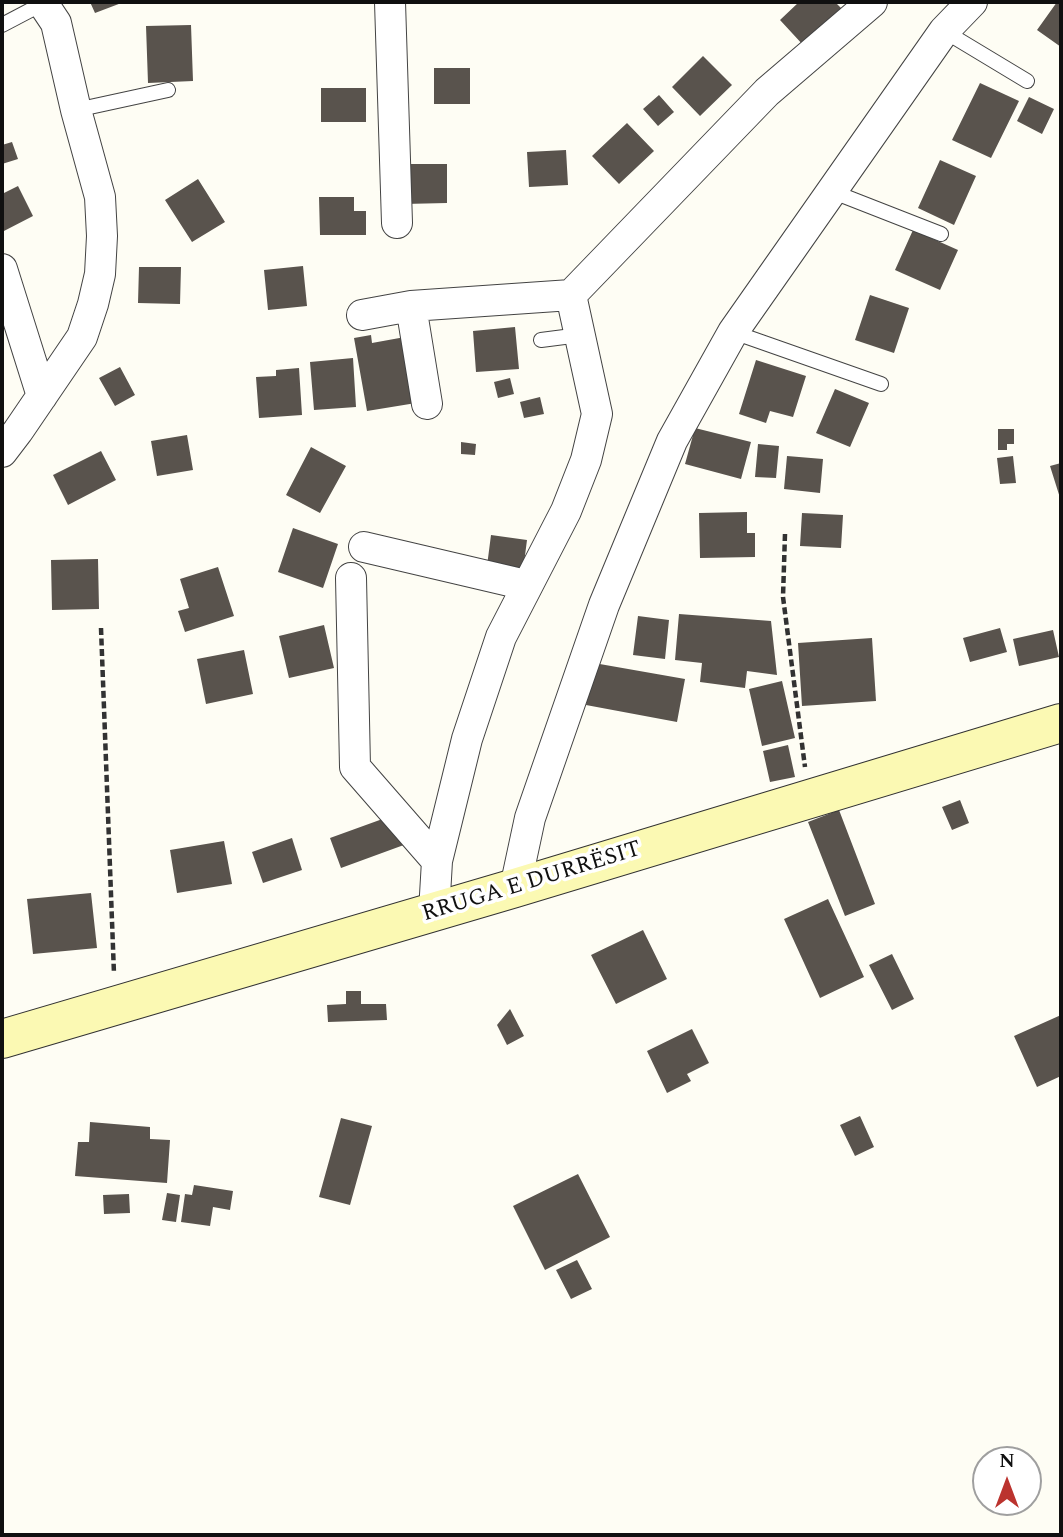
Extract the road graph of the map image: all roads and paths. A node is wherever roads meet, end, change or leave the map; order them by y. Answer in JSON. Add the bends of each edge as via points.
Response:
{"nodes":[{"id":1,"x":390,"y":2,"type":"edge"},
{"id":2,"x":873,"y":2,"type":"edge"},
{"id":3,"x":972,"y":2,"type":"edge"},
{"id":4,"x":42,"y":3,"type":"edge"},
{"id":5,"x":2,"y":25,"type":"edge"},
{"id":6,"x":944,"y":32,"type":"junction"},
{"id":7,"x":1027,"y":81,"type":"dead end"},
{"id":8,"x":168,"y":90,"type":"dead end"},
{"id":9,"x":76,"y":110,"type":"junction"},
{"id":10,"x":831,"y":191,"type":"junction"},
{"id":11,"x":397,"y":223,"type":"dead end"},
{"id":12,"x":941,"y":234,"type":"dead end"},
{"id":13,"x":2,"y":269,"type":"edge"},
{"id":14,"x":571,"y":295,"type":"junction"},
{"id":15,"x":411,"y":306,"type":"junction"},
{"id":16,"x":362,"y":315,"type":"dead end"},
{"id":17,"x":733,"y":332,"type":"junction"},
{"id":18,"x":580,"y":335,"type":"junction"},
{"id":19,"x":541,"y":340,"type":"dead end"},
{"id":20,"x":881,"y":384,"type":"dead end"},
{"id":21,"x":42,"y":396,"type":"junction"},
{"id":22,"x":427,"y":404,"type":"dead end"},
{"id":23,"x":2,"y":452,"type":"edge"},
{"id":24,"x":785,"y":534,"type":"dead end"},
{"id":25,"x":364,"y":547,"type":"dead end"},
{"id":26,"x":351,"y":578,"type":"dead end"},
{"id":27,"x":526,"y":585,"type":"junction"},
{"id":28,"x":101,"y":628,"type":"dead end"},
{"id":29,"x":1061,"y":723,"type":"edge"},
{"id":30,"x":809,"y":799,"type":"junction"},
{"id":31,"x":437,"y":861,"type":"junction"},
{"id":32,"x":515,"y":888,"type":"junction"},
{"id":33,"x":434,"y":912,"type":"junction"},
{"id":34,"x":116,"y":1006,"type":"junction"},
{"id":35,"x":2,"y":1039,"type":"edge"}],
"edges":[{"from":1,"to":11,"type":"street"},
{"from":2,"to":14,"type":"street","via":[[767,92]]},
{"from":3,"to":6,"type":"street"},
{"from":4,"to":5,"type":"lane"},
{"from":4,"to":9,"type":"street","via":[[56,23]]},
{"from":6,"to":7,"type":"lane"},
{"from":6,"to":10,"type":"street"},
{"from":8,"to":9,"type":"lane"},
{"from":9,"to":21,"type":"street","via":[[100,197],[100,274],[82,337]]},
{"from":10,"to":12,"type":"lane"},
{"from":10,"to":17,"type":"street"},
{"from":13,"to":21,"type":"street"},
{"from":14,"to":15,"type":"street"},
{"from":14,"to":18,"type":"street"},
{"from":15,"to":16,"type":"street"},
{"from":15,"to":22,"type":"street"},
{"from":17,"to":20,"type":"lane"},
{"from":17,"to":32,"type":"street","via":[[672,441],[604,605],[530,818]]},
{"from":18,"to":19,"type":"lane"},
{"from":18,"to":27,"type":"street","via":[[597,414],[571,498]]},
{"from":21,"to":23,"type":"street"},
{"from":24,"to":30,"type":"path","via":[[783,597]]},
{"from":25,"to":27,"type":"street"},
{"from":26,"to":31,"type":"street","via":[[355,767]]},
{"from":27,"to":31,"type":"street","via":[[501,637],[467,739]]},
{"from":28,"to":34,"type":"path"},
{"from":29,"to":30,"type":"main road","name":"RRUGA E DURRËSIT"},
{"from":30,"to":32,"type":"main road","name":"RRUGA E DURRËSIT"},
{"from":31,"to":33,"type":"street"},
{"from":32,"to":33,"type":"main road","name":"RRUGA E DURRËSIT"},
{"from":33,"to":34,"type":"main road","name":"RRUGA E DURRËSIT"},
{"from":34,"to":35,"type":"main road","name":"RRUGA E DURRËSIT"}]}
